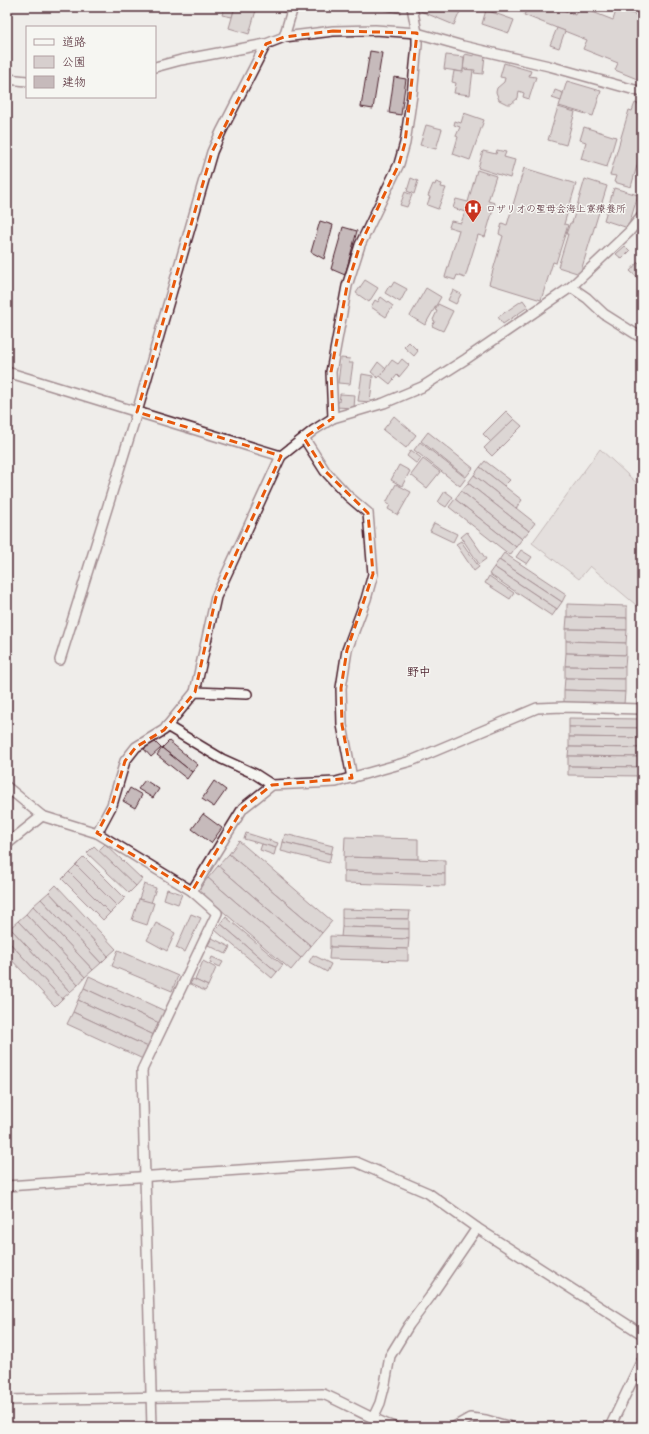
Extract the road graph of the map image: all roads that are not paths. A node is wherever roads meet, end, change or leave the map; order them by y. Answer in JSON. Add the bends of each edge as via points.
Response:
{"nodes":[{"id":1,"x":293,"y":7,"type":"edge"},
{"id":2,"x":412,"y":7,"type":"edge"},
{"id":3,"x":417,"y":33,"type":"junction"},
{"id":4,"x":284,"y":37,"type":"junction"},
{"id":5,"x":266,"y":44,"type":"junction"},
{"id":6,"x":156,"y":67,"type":"edge"},
{"id":7,"x":7,"y":79,"type":"edge"},
{"id":8,"x":26,"y":81,"type":"edge"},
{"id":9,"x":642,"y":92,"type":"edge"},
{"id":10,"x":642,"y":216,"type":"edge"},
{"id":11,"x":571,"y":287,"type":"junction"},
{"id":12,"x":642,"y":338,"type":"edge"},
{"id":13,"x":7,"y":372,"type":"edge"},
{"id":14,"x":137,"y":412,"type":"junction"},
{"id":15,"x":333,"y":418,"type":"junction"},
{"id":16,"x":304,"y":438,"type":"junction"},
{"id":17,"x":281,"y":456,"type":"junction"},
{"id":18,"x":60,"y":660,"type":"dead end"},
{"id":19,"x":195,"y":692,"type":"junction"},
{"id":20,"x":247,"y":694,"type":"dead end"},
{"id":21,"x":642,"y":709,"type":"edge"},
{"id":22,"x":167,"y":726,"type":"junction"},
{"id":23,"x":352,"y":778,"type":"junction"},
{"id":24,"x":272,"y":785,"type":"junction"},
{"id":25,"x":7,"y":787,"type":"edge"},
{"id":26,"x":42,"y":816,"type":"junction"},
{"id":27,"x":98,"y":832,"type":"junction"},
{"id":28,"x":7,"y":844,"type":"edge"},
{"id":29,"x":192,"y":891,"type":"junction"},
{"id":30,"x":145,"y":1176,"type":"junction"},
{"id":31,"x":7,"y":1186,"type":"edge"},
{"id":32,"x":477,"y":1228,"type":"junction"},
{"id":33,"x":642,"y":1334,"type":"edge"},
{"id":34,"x":642,"y":1360,"type":"edge"},
{"id":35,"x":151,"y":1398,"type":"junction"},
{"id":36,"x":7,"y":1400,"type":"edge"},
{"id":37,"x":373,"y":1418,"type":"junction"},
{"id":38,"x":152,"y":1427,"type":"edge"},
{"id":39,"x":394,"y":1427,"type":"edge"},
{"id":40,"x":454,"y":1427,"type":"edge"},
{"id":41,"x":511,"y":1427,"type":"edge"},
{"id":42,"x":610,"y":1427,"type":"edge"}],
"edges":[{"from":1,"to":4,"type":"street"},
{"from":2,"to":3,"type":"street"},
{"from":3,"to":4,"type":"street","via":[[333,31]]},
{"from":3,"to":9,"type":"street"},
{"from":3,"to":15,"type":"street","via":[[405,143],[399,164],[360,245],[347,286],[331,372]]},
{"from":4,"to":5,"type":"street"},
{"from":5,"to":6,"type":"street"},
{"from":5,"to":14,"type":"street","via":[[212,152]]},
{"from":7,"to":8,"type":"street"},
{"from":10,"to":11,"type":"street","via":[[629,232]]},
{"from":11,"to":12,"type":"street","via":[[604,314]]},
{"from":11,"to":15,"type":"street","via":[[422,387],[384,403]]},
{"from":13,"to":14,"type":"street"},
{"from":14,"to":17,"type":"street"},
{"from":14,"to":18,"type":"street"},
{"from":15,"to":16,"type":"street"},
{"from":16,"to":17,"type":"street"},
{"from":16,"to":23,"type":"street","via":[[325,471],[348,496],[368,512],[373,574],[347,650],[341,688],[342,725]]},
{"from":17,"to":19,"type":"street","via":[[216,597]]},
{"from":19,"to":20,"type":"street"},
{"from":19,"to":22,"type":"street"},
{"from":21,"to":23,"type":"street","via":[[537,708],[411,761]]},
{"from":22,"to":24,"type":"street"},
{"from":22,"to":27,"type":"street","via":[[136,747],[125,761],[112,805]]},
{"from":23,"to":24,"type":"street","via":[[336,782]]},
{"from":24,"to":29,"type":"street","via":[[243,808]]},
{"from":25,"to":26,"type":"street"},
{"from":26,"to":27,"type":"street"},
{"from":26,"to":28,"type":"street"},
{"from":27,"to":29,"type":"street"},
{"from":29,"to":30,"type":"street","via":[[218,913],[142,1070]]},
{"from":30,"to":31,"type":"street"},
{"from":30,"to":32,"type":"street","via":[[356,1162],[428,1193]]},
{"from":30,"to":35,"type":"street"},
{"from":32,"to":33,"type":"street"},
{"from":32,"to":37,"type":"street","via":[[390,1356],[380,1403]]},
{"from":34,"to":42,"type":"street"},
{"from":35,"to":36,"type":"street"},
{"from":35,"to":37,"type":"street","via":[[323,1394]]},
{"from":35,"to":38,"type":"street"},
{"from":37,"to":39,"type":"street"},
{"from":40,"to":41,"type":"street","via":[[470,1418]]}]}
